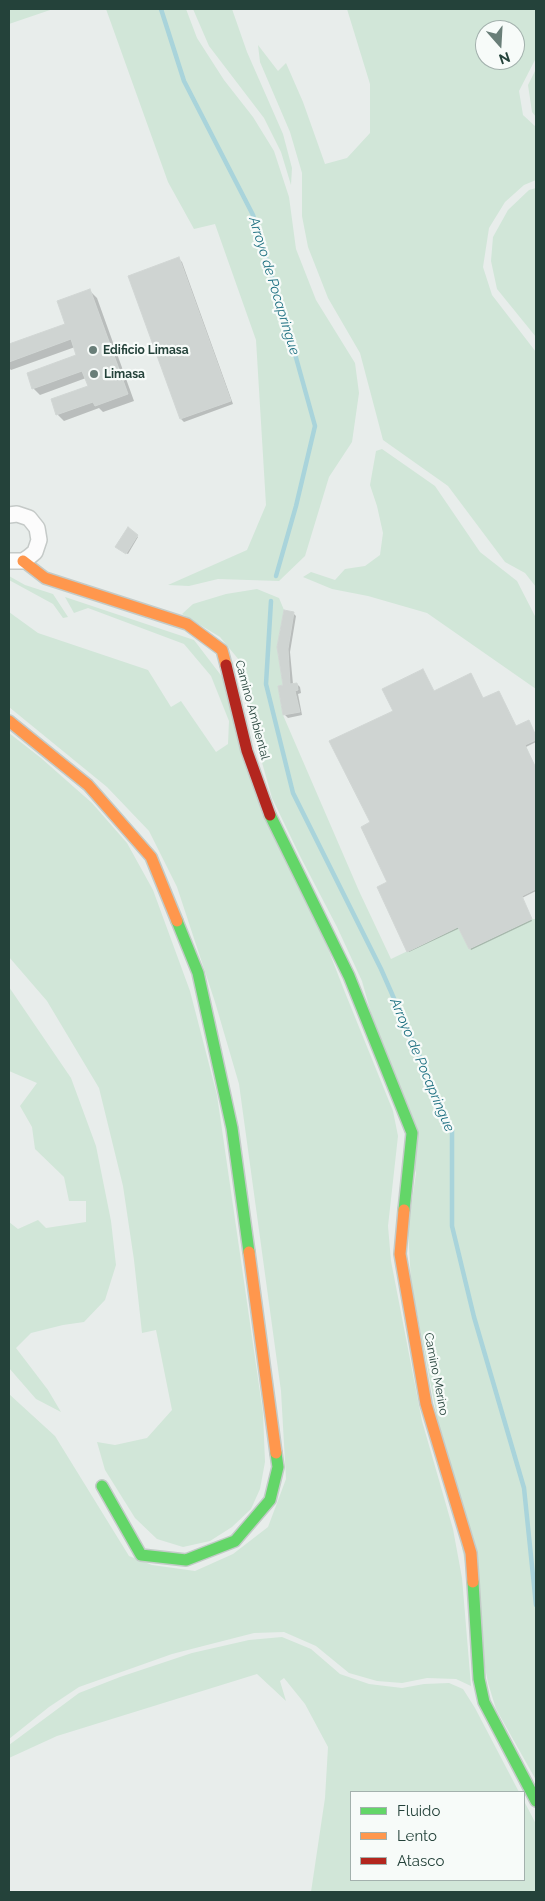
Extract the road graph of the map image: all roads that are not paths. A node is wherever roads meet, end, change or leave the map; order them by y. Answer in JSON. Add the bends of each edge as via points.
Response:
{"nodes":[{"id":1,"x":9,"y":515,"type":"edge"},
{"id":2,"x":16,"y":561,"type":"edge"},
{"id":3,"x":9,"y":721,"type":"edge"},
{"id":4,"x":349,"y":976,"type":"joint"},
{"id":5,"x":102,"y":1486,"type":"dead end"},
{"id":6,"x":536,"y":1800,"type":"edge"}],
"edges":[{"from":1,"to":2,"type":"street","via":[[23,515],[34,522],[39,534],[35,552]]},
{"from":2,"to":4,"type":"street","name":"Camino Ambiental","via":[[45,578],[187,624],[222,650],[247,751],[272,820]]},
{"from":3,"to":5,"type":"street","via":[[88,785],[151,857],[198,973],[232,1128],[278,1467],[270,1500],[236,1541],[186,1560],[140,1555]]},
{"from":4,"to":6,"type":"street","name":"Camino Merino","via":[[412,1133],[400,1254],[426,1404],[471,1553],[479,1679],[484,1702]]}]}
